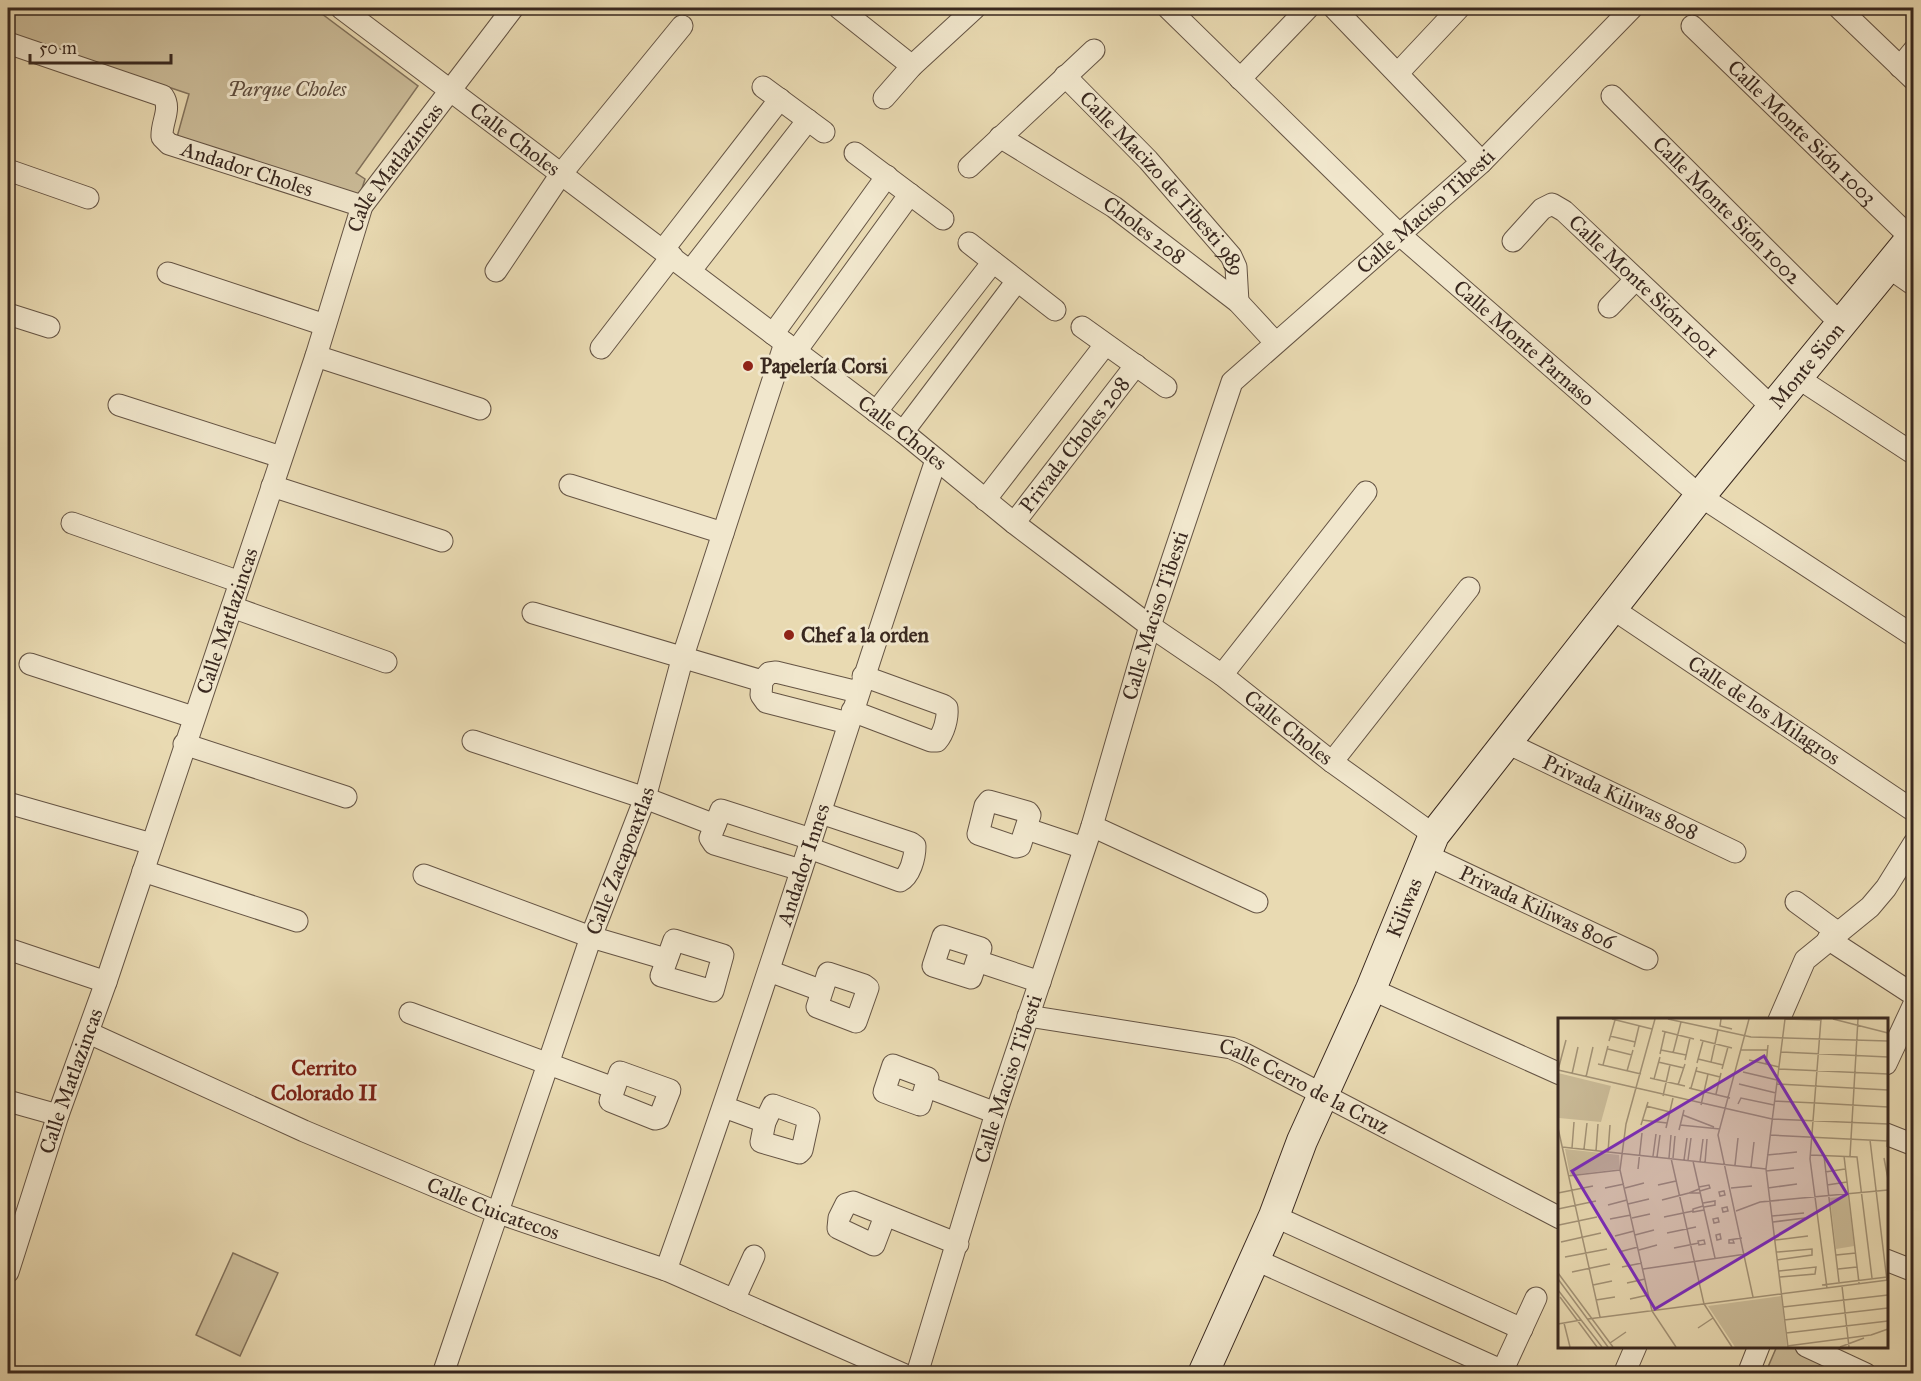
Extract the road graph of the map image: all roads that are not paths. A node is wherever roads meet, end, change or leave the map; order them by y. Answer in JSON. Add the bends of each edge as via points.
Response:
{"nodes":[{"id":1,"x":513,"y":8,"type":"edge"},
{"id":2,"x":838,"y":8,"type":"edge"},
{"id":3,"x":975,"y":8,"type":"edge"},
{"id":4,"x":1168,"y":8,"type":"edge"},
{"id":5,"x":1308,"y":8,"type":"edge"},
{"id":6,"x":1334,"y":8,"type":"edge"},
{"id":7,"x":1459,"y":8,"type":"edge"},
{"id":8,"x":1632,"y":8,"type":"edge"},
{"id":9,"x":1839,"y":8,"type":"edge"},
{"id":10,"x":350,"y":10,"type":"edge"},
{"id":11,"x":682,"y":26,"type":"dead end"},
{"id":12,"x":1692,"y":26,"type":"dead end"},
{"id":13,"x":8,"y":42,"type":"edge"},
{"id":14,"x":1094,"y":50,"type":"dead end"},
{"id":15,"x":1914,"y":50,"type":"edge"},
{"id":16,"x":912,"y":66,"type":"junction"},
{"id":17,"x":1398,"y":73,"type":"junction"},
{"id":18,"x":1907,"y":73,"type":"edge"},
{"id":19,"x":1065,"y":76,"type":"junction"},
{"id":20,"x":1240,"y":79,"type":"junction"},
{"id":21,"x":451,"y":90,"type":"junction"},
{"id":22,"x":1612,"y":96,"type":"dead end"},
{"id":23,"x":884,"y":98,"type":"dead end"},
{"id":24,"x":1000,"y":137,"type":"junction"},
{"id":25,"x":855,"y":153,"type":"dead end"},
{"id":26,"x":1482,"y":162,"type":"junction"},
{"id":27,"x":969,"y":167,"type":"dead end"},
{"id":28,"x":8,"y":170,"type":"edge"},
{"id":29,"x":561,"y":174,"type":"junction"},
{"id":30,"x":887,"y":176,"type":"junction"},
{"id":31,"x":910,"y":194,"type":"junction"},
{"id":32,"x":88,"y":198,"type":"dead end"},
{"id":33,"x":362,"y":206,"type":"junction"},
{"id":34,"x":943,"y":219,"type":"dead end"},
{"id":35,"x":1400,"y":235,"type":"junction"},
{"id":36,"x":1912,"y":236,"type":"edge"},
{"id":37,"x":1513,"y":241,"type":"dead end"},
{"id":38,"x":969,"y":243,"type":"dead end"},
{"id":39,"x":668,"y":253,"type":"junction"},
{"id":40,"x":993,"y":261,"type":"junction"},
{"id":41,"x":1888,"y":267,"type":"junction"},
{"id":42,"x":691,"y":270,"type":"junction"},
{"id":43,"x":496,"y":271,"type":"dead end"},
{"id":44,"x":168,"y":273,"type":"dead end"},
{"id":45,"x":1636,"y":279,"type":"junction"},
{"id":46,"x":1017,"y":281,"type":"junction"},
{"id":47,"x":1914,"y":285,"type":"edge"},
{"id":48,"x":1238,"y":302,"type":"junction"},
{"id":49,"x":1610,"y":307,"type":"dead end"},
{"id":50,"x":1054,"y":310,"type":"dead end"},
{"id":51,"x":8,"y":314,"type":"edge"},
{"id":52,"x":1841,"y":324,"type":"junction"},
{"id":53,"x":325,"y":325,"type":"junction"},
{"id":54,"x":49,"y":327,"type":"dead end"},
{"id":55,"x":1082,"y":327,"type":"dead end"},
{"id":56,"x":1275,"y":342,"type":"junction"},
{"id":57,"x":785,"y":343,"type":"junction"},
{"id":58,"x":1105,"y":345,"type":"junction"},
{"id":59,"x":601,"y":348,"type":"dead end"},
{"id":60,"x":316,"y":356,"type":"junction"},
{"id":61,"x":1136,"y":365,"type":"junction"},
{"id":62,"x":1798,"y":378,"type":"junction"},
{"id":63,"x":1166,"y":387,"type":"dead end"},
{"id":64,"x":119,"y":405,"type":"dead end"},
{"id":65,"x":1773,"y":408,"type":"junction"},
{"id":66,"x":480,"y":409,"type":"dead end"},
{"id":67,"x":876,"y":412,"type":"junction"},
{"id":68,"x":903,"y":432,"type":"junction"},
{"id":69,"x":1914,"y":454,"type":"edge"},
{"id":70,"x":281,"y":457,"type":"junction"},
{"id":71,"x":936,"y":460,"type":"junction"},
{"id":72,"x":570,"y":485,"type":"dead end"},
{"id":73,"x":272,"y":486,"type":"junction"},
{"id":74,"x":1366,"y":492,"type":"dead end"},
{"id":75,"x":1700,"y":496,"type":"junction"},
{"id":76,"x":986,"y":500,"type":"junction"},
{"id":77,"x":72,"y":523,"type":"dead end"},
{"id":78,"x":1014,"y":523,"type":"junction"},
{"id":79,"x":723,"y":533,"type":"junction"},
{"id":80,"x":442,"y":541,"type":"dead end"},
{"id":81,"x":240,"y":582,"type":"junction"},
{"id":82,"x":1469,"y":588,"type":"dead end"},
{"id":83,"x":232,"y":608,"type":"junction"},
{"id":84,"x":1613,"y":609,"type":"junction"},
{"id":85,"x":533,"y":613,"type":"dead end"},
{"id":86,"x":1150,"y":626,"type":"junction"},
{"id":87,"x":1914,"y":636,"type":"edge"},
{"id":88,"x":683,"y":656,"type":"junction"},
{"id":89,"x":386,"y":662,"type":"dead end"},
{"id":90,"x":30,"y":664,"type":"dead end"},
{"id":91,"x":1222,"y":675,"type":"junction"},
{"id":92,"x":762,"y":681,"type":"junction"},
{"id":93,"x":855,"y":701,"type":"junction"},
{"id":94,"x":193,"y":717,"type":"junction"},
{"id":95,"x":473,"y":741,"type":"dead end"},
{"id":96,"x":1505,"y":742,"type":"junction"},
{"id":97,"x":184,"y":744,"type":"junction"},
{"id":98,"x":1332,"y":762,"type":"junction"},
{"id":99,"x":346,"y":797,"type":"dead end"},
{"id":100,"x":645,"y":798,"type":"junction"},
{"id":101,"x":8,"y":803,"type":"edge"},
{"id":102,"x":1914,"y":812,"type":"edge"},
{"id":103,"x":821,"y":813,"type":"junction"},
{"id":104,"x":714,"y":825,"type":"junction"},
{"id":105,"x":1092,"y":826,"type":"junction"},
{"id":106,"x":1027,"y":829,"type":"dead end"},
{"id":107,"x":810,"y":843,"type":"junction"},
{"id":108,"x":1914,"y":843,"type":"edge"},
{"id":109,"x":152,"y":844,"type":"junction"},
{"id":110,"x":1430,"y":845,"type":"junction"},
{"id":111,"x":1084,"y":849,"type":"junction"},
{"id":112,"x":1735,"y":852,"type":"dead end"},
{"id":113,"x":801,"y":870,"type":"junction"},
{"id":114,"x":143,"y":871,"type":"junction"},
{"id":115,"x":424,"y":875,"type":"dead end"},
{"id":116,"x":1257,"y":902,"type":"dead end"},
{"id":117,"x":1796,"y":902,"type":"dead end"},
{"id":118,"x":297,"y":921,"type":"dead end"},
{"id":119,"x":1833,"y":936,"type":"junction"},
{"id":120,"x":591,"y":937,"type":"junction"},
{"id":121,"x":8,"y":950,"type":"edge"},
{"id":122,"x":666,"y":959,"type":"dead end"},
{"id":123,"x":1647,"y":959,"type":"dead end"},
{"id":124,"x":977,"y":961,"type":"dead end"},
{"id":125,"x":769,"y":971,"type":"junction"},
{"id":126,"x":106,"y":982,"type":"junction"},
{"id":127,"x":1040,"y":982,"type":"junction"},
{"id":128,"x":1371,"y":989,"type":"junction"},
{"id":129,"x":820,"y":990,"type":"dead end"},
{"id":130,"x":1914,"y":995,"type":"edge"},
{"id":131,"x":1914,"y":1004,"type":"edge"},
{"id":132,"x":410,"y":1013,"type":"dead end"},
{"id":133,"x":1028,"y":1016,"type":"junction"},
{"id":134,"x":1780,"y":1018,"type":"edge"},
{"id":135,"x":89,"y":1033,"type":"junction"},
{"id":136,"x":1888,"y":1062,"type":"edge"},
{"id":137,"x":547,"y":1064,"type":"junction"},
{"id":138,"x":1558,"y":1073,"type":"edge"},
{"id":139,"x":927,"y":1087,"type":"dead end"},
{"id":140,"x":614,"y":1088,"type":"dead end"},
{"id":141,"x":1322,"y":1094,"type":"junction"},
{"id":142,"x":8,"y":1101,"type":"edge"},
{"id":143,"x":724,"y":1107,"type":"junction"},
{"id":144,"x":996,"y":1113,"type":"junction"},
{"id":145,"x":58,"y":1115,"type":"junction"},
{"id":146,"x":765,"y":1122,"type":"dead end"},
{"id":147,"x":1888,"y":1134,"type":"edge"},
{"id":148,"x":1914,"y":1145,"type":"edge"},
{"id":149,"x":496,"y":1212,"type":"junction"},
{"id":150,"x":885,"y":1216,"type":"dead end"},
{"id":151,"x":1274,"y":1216,"type":"junction"},
{"id":152,"x":1558,"y":1217,"type":"edge"},
{"id":153,"x":12,"y":1241,"type":"edge"},
{"id":154,"x":958,"y":1244,"type":"junction"},
{"id":155,"x":754,"y":1256,"type":"dead end"},
{"id":156,"x":1254,"y":1259,"type":"junction"},
{"id":157,"x":1888,"y":1260,"type":"edge"},
{"id":158,"x":666,"y":1270,"type":"junction"},
{"id":159,"x":1914,"y":1271,"type":"edge"},
{"id":160,"x":8,"y":1272,"type":"edge"},
{"id":161,"x":1536,"y":1298,"type":"dead end"},
{"id":162,"x":734,"y":1300,"type":"junction"},
{"id":163,"x":1522,"y":1329,"type":"junction"},
{"id":164,"x":1636,"y":1348,"type":"edge"},
{"id":165,"x":1760,"y":1348,"type":"edge"},
{"id":166,"x":1808,"y":1348,"type":"edge"},
{"id":167,"x":1502,"y":1372,"type":"edge"},
{"id":168,"x":443,"y":1374,"type":"edge"},
{"id":169,"x":903,"y":1374,"type":"edge"},
{"id":170,"x":917,"y":1374,"type":"edge"},
{"id":171,"x":1203,"y":1374,"type":"edge"},
{"id":172,"x":1624,"y":1374,"type":"edge"},
{"id":173,"x":1748,"y":1374,"type":"edge"},
{"id":174,"x":1866,"y":1374,"type":"edge"}],
"edges":[{"from":1,"to":21,"type":"street","name":"Calle Matlazincas"},
{"from":2,"to":16,"type":"street"},
{"from":3,"to":16,"type":"street"},
{"from":4,"to":20,"type":"street","name":"Calle Monte Parnaso"},
{"from":5,"to":20,"type":"street"},
{"from":6,"to":17,"type":"street"},
{"from":7,"to":17,"type":"street"},
{"from":8,"to":26,"type":"street","name":"Calle Maciso Tibesti"},
{"from":9,"to":18,"type":"street"},
{"from":10,"to":21,"type":"street","name":"Calle Choles"},
{"from":11,"to":29,"type":"street"},
{"from":12,"to":36,"type":"street","name":"Calle Monte Sión 1003"},
{"from":13,"to":33,"type":"street","name":"Andador Choles","via":[[163,96],[168,109],[162,137],[169,144]]},
{"from":14,"to":19,"type":"street","name":"Calle Macizo de Tibesti 989"},
{"from":15,"to":18,"type":"street"},
{"from":16,"to":23,"type":"street"},
{"from":17,"to":26,"type":"street"},
{"from":19,"to":24,"type":"street","name":"Calle Macizo de Tibesti 989"},
{"from":19,"to":48,"type":"street","name":"Calle Macizo de Tibesti 989","via":[[1148,160],[1231,256],[1236,267]]},
{"from":20,"to":35,"type":"street","name":"Calle Monte Parnaso"},
{"from":21,"to":29,"type":"street","name":"Calle Choles"},
{"from":21,"to":33,"type":"street","name":"Calle Matlazincas"},
{"from":22,"to":52,"type":"street","name":"Calle Monte Sión 1002"},
{"from":24,"to":27,"type":"street","name":"Calle Macizo de Tibesti 989"},
{"from":24,"to":48,"type":"street","name":"Choles 208","via":[[1114,207]]},
{"from":25,"to":30,"type":"street"},
{"from":26,"to":35,"type":"street","name":"Calle Maciso Tibesti"},
{"from":28,"to":32,"type":"street"},
{"from":29,"to":39,"type":"street","name":"Calle Choles"},
{"from":29,"to":43,"type":"street"},
{"from":30,"to":31,"type":"street"},
{"from":30,"to":57,"type":"street"},
{"from":31,"to":34,"type":"street"},
{"from":31,"to":57,"type":"street"},
{"from":33,"to":53,"type":"street","name":"Calle Matlazincas"},
{"from":35,"to":56,"type":"street","name":"Calle Maciso Tibesti"},
{"from":35,"to":75,"type":"street","name":"Calle Monte Parnaso"},
{"from":36,"to":41,"type":"street","name":"Monte Sion"},
{"from":37,"to":45,"type":"street","name":"Calle Monte Sión 1001","via":[[1542,209],[1552,204]]},
{"from":38,"to":40,"type":"street"},
{"from":39,"to":42,"type":"street","name":"Calle Choles"},
{"from":39,"to":42,"type":"street","via":[[772,93],[816,126]]},
{"from":39,"to":59,"type":"street"},
{"from":40,"to":46,"type":"street"},
{"from":40,"to":67,"type":"street"},
{"from":41,"to":47,"type":"street"},
{"from":41,"to":52,"type":"street","name":"Monte Sion"},
{"from":42,"to":57,"type":"street","name":"Calle Choles"},
{"from":44,"to":53,"type":"street"},
{"from":45,"to":49,"type":"street"},
{"from":45,"to":65,"type":"street","name":"Calle Monte Sión 1001"},
{"from":46,"to":50,"type":"street"},
{"from":46,"to":68,"type":"street"},
{"from":48,"to":56,"type":"street","name":"Choles 208"},
{"from":51,"to":54,"type":"street"},
{"from":52,"to":62,"type":"street","name":"Monte Sion"},
{"from":53,"to":60,"type":"street","name":"Calle Matlazincas"},
{"from":55,"to":58,"type":"street","name":"Privada Choles 208"},
{"from":56,"to":86,"type":"street","name":"Calle Maciso Tibesti","via":[[1238,375],[1228,390]]},
{"from":57,"to":67,"type":"street","name":"Calle Choles"},
{"from":57,"to":79,"type":"street","name":"Calle Zacapoaxtlas"},
{"from":58,"to":61,"type":"street","name":"Privada Choles 208"},
{"from":58,"to":76,"type":"street","name":"Privada Choles 208"},
{"from":60,"to":66,"type":"street"},
{"from":60,"to":70,"type":"street","name":"Calle Matlazincas"},
{"from":61,"to":63,"type":"street","name":"Privada Choles 208"},
{"from":61,"to":78,"type":"street","name":"Privada Choles 208"},
{"from":62,"to":65,"type":"street","name":"Monte Sion"},
{"from":62,"to":69,"type":"street"},
{"from":64,"to":70,"type":"street"},
{"from":65,"to":75,"type":"street","name":"Monte Sion"},
{"from":67,"to":68,"type":"street","name":"Calle Choles"},
{"from":68,"to":71,"type":"street","name":"Calle Choles"},
{"from":70,"to":73,"type":"street","name":"Calle Matlazincas"},
{"from":71,"to":76,"type":"street","name":"Calle Choles"},
{"from":71,"to":93,"type":"street","name":"Andador Innes"},
{"from":72,"to":79,"type":"street"},
{"from":73,"to":80,"type":"street"},
{"from":73,"to":81,"type":"street","name":"Calle Matlazincas"},
{"from":74,"to":91,"type":"street"},
{"from":75,"to":84,"type":"street","name":"Kiliwas"},
{"from":75,"to":87,"type":"street","name":"Calle Monte Parnaso"},
{"from":76,"to":78,"type":"street","name":"Calle Choles"},
{"from":77,"to":81,"type":"street"},
{"from":78,"to":86,"type":"street","name":"Calle Choles"},
{"from":79,"to":88,"type":"street","name":"Calle Zacapoaxtlas"},
{"from":81,"to":83,"type":"street","name":"Calle Matlazincas"},
{"from":82,"to":98,"type":"street"},
{"from":83,"to":89,"type":"street"},
{"from":83,"to":94,"type":"street","name":"Calle Matlazincas"},
{"from":84,"to":96,"type":"street","name":"Kiliwas"},
{"from":84,"to":102,"type":"street","name":"Calle de los Milagros"},
{"from":85,"to":88,"type":"street"},
{"from":86,"to":91,"type":"street","name":"Calle Choles"},
{"from":86,"to":105,"type":"street","name":"Calle Maciso Tibesti"},
{"from":88,"to":92,"type":"street"},
{"from":88,"to":100,"type":"street","name":"Calle Zacapoaxtlas"},
{"from":90,"to":94,"type":"street"},
{"from":91,"to":98,"type":"street","name":"Calle Choles"},
{"from":92,"to":93,"type":"street","via":[[776,672]]},
{"from":92,"to":93,"type":"street","via":[[761,695],[766,702]]},
{"from":93,"to":103,"type":"street","name":"Andador Innes"},
{"from":94,"to":97,"type":"street","name":"Calle Matlazincas"},
{"from":95,"to":100,"type":"street"},
{"from":96,"to":110,"type":"street","name":"Kiliwas"},
{"from":96,"to":112,"type":"street","name":"Privada Kiliwas 808"},
{"from":97,"to":99,"type":"street"},
{"from":97,"to":109,"type":"street","name":"Calle Matlazincas"},
{"from":98,"to":110,"type":"street","name":"Calle Choles"},
{"from":100,"to":104,"type":"street"},
{"from":100,"to":120,"type":"street","name":"Calle Zacapoaxtlas"},
{"from":101,"to":109,"type":"street"},
{"from":103,"to":107,"type":"street","name":"Andador Innes"},
{"from":103,"to":107,"type":"street","via":[[911,843],[915,851],[907,875],[900,881]]},
{"from":104,"to":107,"type":"street","via":[[719,811],[725,810]]},
{"from":104,"to":113,"type":"street","via":[[710,838],[714,844]]},
{"from":105,"to":111,"type":"street","name":"Calle Maciso Tibesti"},
{"from":105,"to":116,"type":"street"},
{"from":106,"to":111,"type":"street"},
{"from":107,"to":113,"type":"street","name":"Andador Innes"},
{"from":108,"to":119,"type":"street","via":[[1870,907]]},
{"from":109,"to":114,"type":"street","name":"Calle Matlazincas"},
{"from":110,"to":123,"type":"street","name":"Privada Kiliwas 806"},
{"from":110,"to":128,"type":"street","name":"Kiliwas"},
{"from":111,"to":127,"type":"street","name":"Calle Maciso Tibesti"},
{"from":113,"to":125,"type":"street","name":"Andador Innes"},
{"from":114,"to":118,"type":"street"},
{"from":114,"to":126,"type":"street","name":"Calle Matlazincas"},
{"from":115,"to":120,"type":"street"},
{"from":117,"to":119,"type":"street"},
{"from":119,"to":130,"type":"street"},
{"from":119,"to":134,"type":"street","via":[[1805,960]]},
{"from":120,"to":122,"type":"street"},
{"from":120,"to":137,"type":"street","name":"Calle Zacapoaxtlas"},
{"from":121,"to":126,"type":"street"},
{"from":124,"to":127,"type":"street"},
{"from":125,"to":129,"type":"street"},
{"from":125,"to":143,"type":"street","name":"Andador Innes"},
{"from":126,"to":135,"type":"street","name":"Calle Matlazincas"},
{"from":127,"to":133,"type":"street","name":"Calle Maciso Tibesti"},
{"from":128,"to":138,"type":"street"},
{"from":128,"to":141,"type":"street","name":"Kiliwas"},
{"from":131,"to":136,"type":"street"},
{"from":132,"to":137,"type":"street"},
{"from":133,"to":141,"type":"street","name":"Calle Cerro de la Cruz","via":[[1231,1048]]},
{"from":133,"to":144,"type":"street","name":"Calle Maciso Tibesti"},
{"from":135,"to":145,"type":"street","name":"Calle Matlazincas"},
{"from":135,"to":149,"type":"street","name":"Calle Cuicatecos","via":[[304,1131]]},
{"from":137,"to":140,"type":"street"},
{"from":137,"to":149,"type":"street","name":"Calle Zacapoaxtlas"},
{"from":139,"to":144,"type":"street"},
{"from":141,"to":151,"type":"street","name":"Kiliwas"},
{"from":141,"to":152,"type":"street","name":"Calle Cerro de la Cruz"},
{"from":142,"to":145,"type":"street"},
{"from":143,"to":146,"type":"street"},
{"from":143,"to":158,"type":"street","name":"Andador Innes"},
{"from":144,"to":154,"type":"street","name":"Calle Maciso Tibesti"},
{"from":145,"to":153,"type":"street","name":"Calle Matlazincas"},
{"from":147,"to":148,"type":"street"},
{"from":149,"to":158,"type":"street","name":"Calle Cuicatecos"},
{"from":149,"to":168,"type":"street","name":"Calle Zacapoaxtlas"},
{"from":150,"to":154,"type":"street"},
{"from":151,"to":156,"type":"street","name":"Kiliwas"},
{"from":151,"to":163,"type":"street"},
{"from":153,"to":160,"type":"street","name":"Calle Matlazincas"},
{"from":154,"to":170,"type":"street","name":"Calle Maciso Tibesti"},
{"from":155,"to":162,"type":"street"},
{"from":156,"to":167,"type":"street"},
{"from":156,"to":171,"type":"street","name":"Kiliwas"},
{"from":157,"to":159,"type":"street"},
{"from":158,"to":162,"type":"street","name":"Calle Cuicatecos"},
{"from":161,"to":163,"type":"street"},
{"from":162,"to":169,"type":"street","name":"Calle Cuicatecos"},
{"from":163,"to":167,"type":"street"},
{"from":164,"to":172,"type":"street"},
{"from":165,"to":173,"type":"street"},
{"from":166,"to":174,"type":"street"}]}
